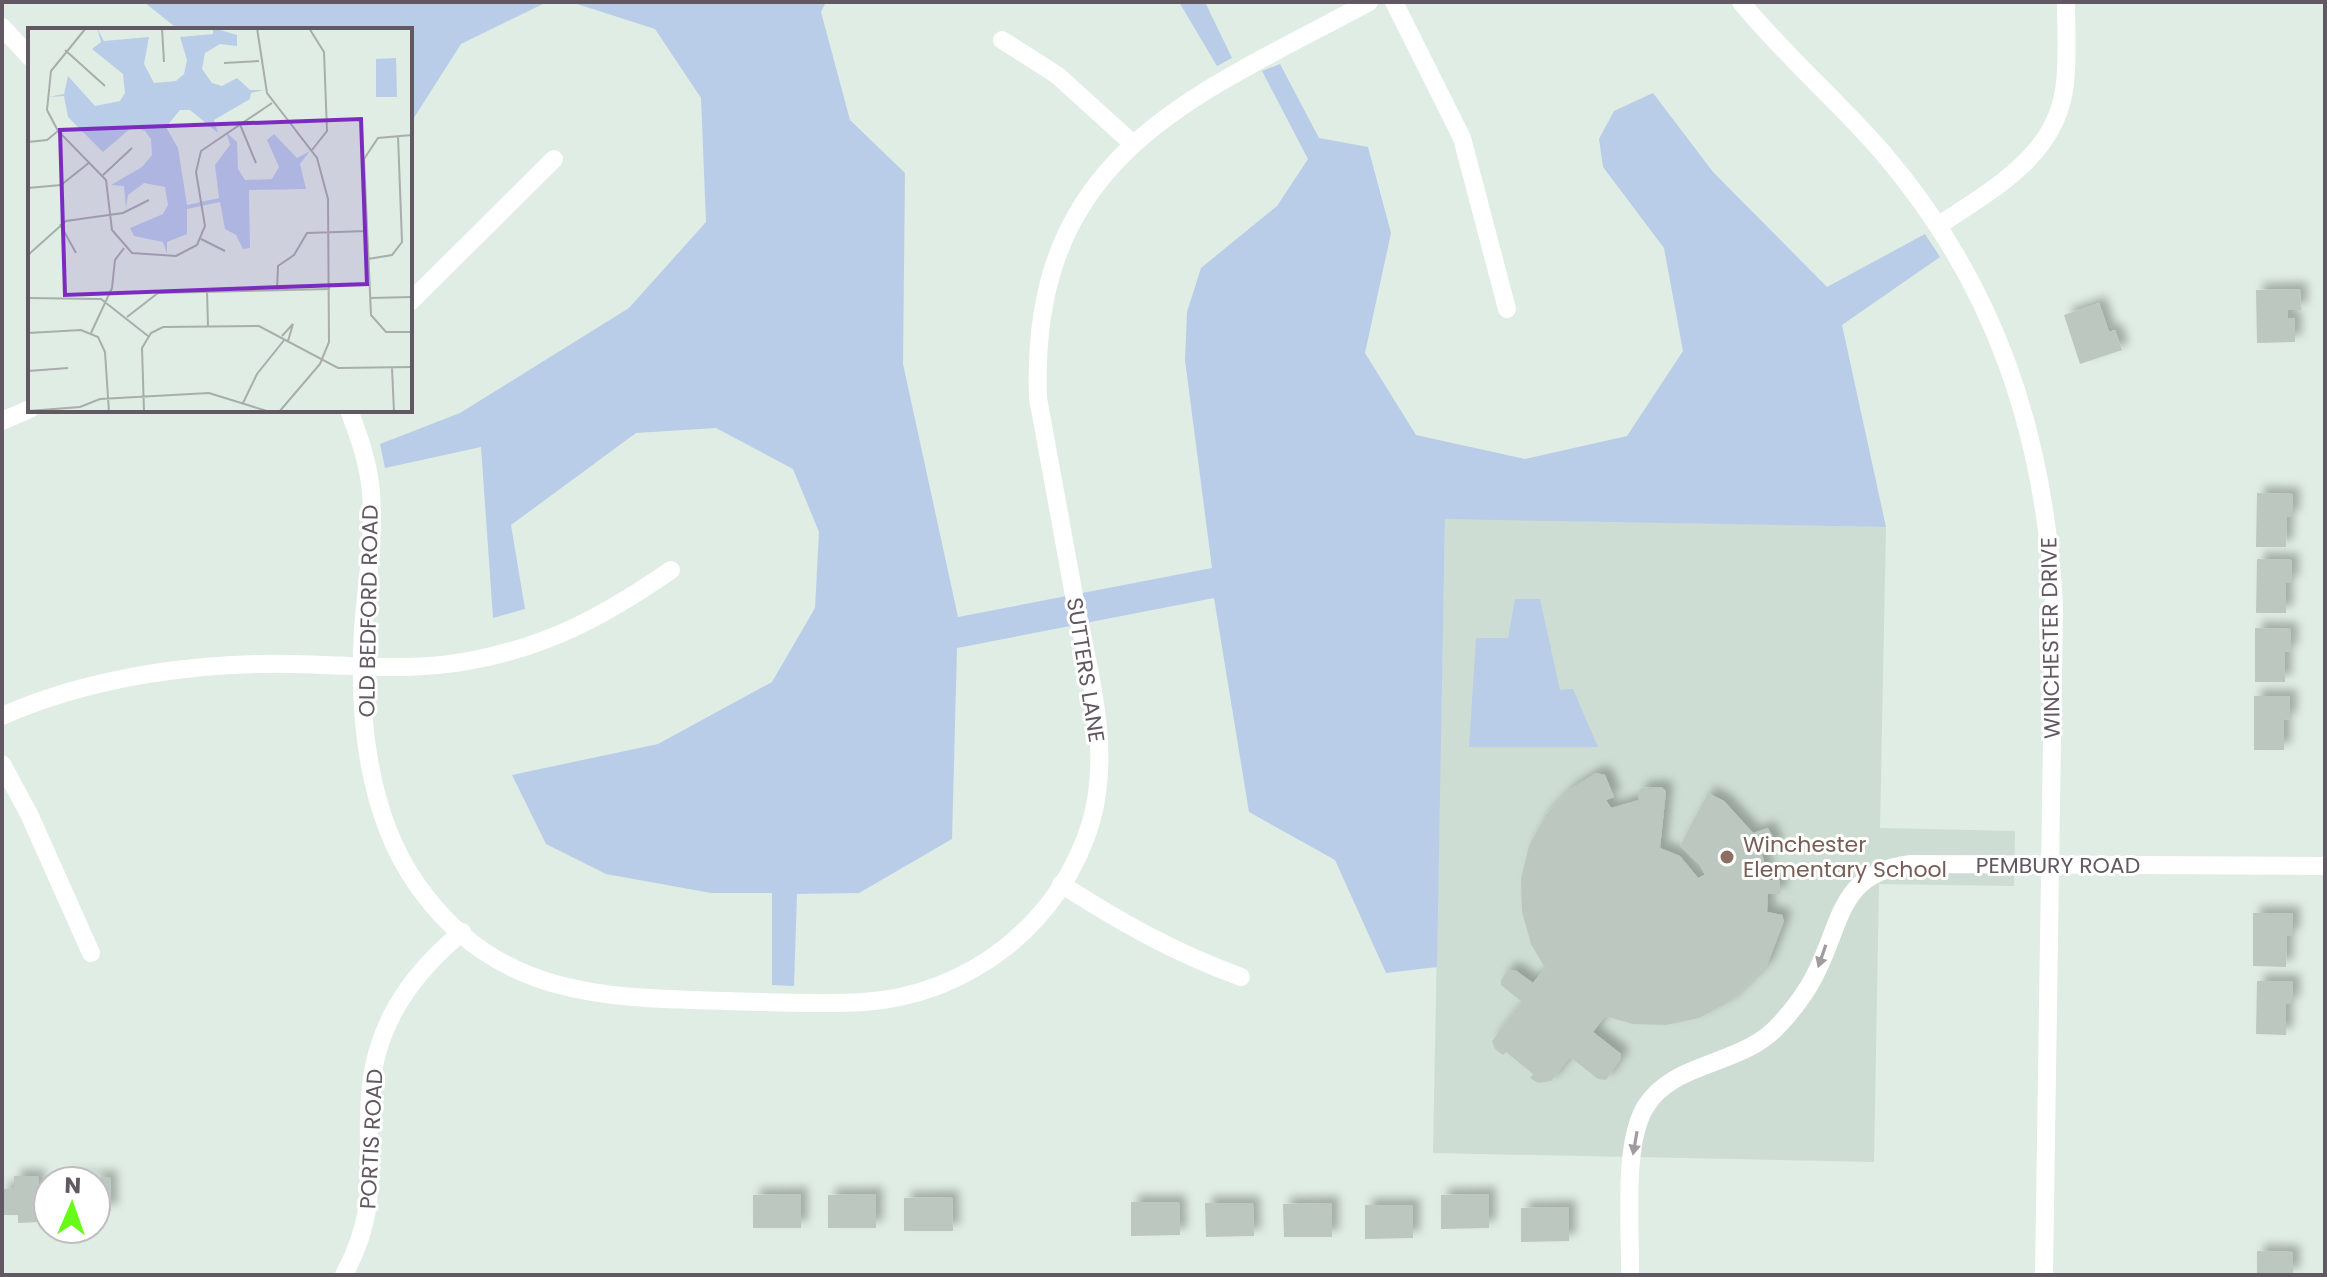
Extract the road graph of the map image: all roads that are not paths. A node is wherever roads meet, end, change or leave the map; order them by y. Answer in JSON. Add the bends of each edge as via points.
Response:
{"nodes":[{"id":1,"x":1369,"y":2,"type":"edge"},
{"id":2,"x":1394,"y":2,"type":"edge"},
{"id":3,"x":1741,"y":2,"type":"edge"},
{"id":4,"x":2066,"y":2,"type":"edge"},
{"id":5,"x":2,"y":27,"type":"edge"},
{"id":6,"x":1002,"y":40,"type":"dead end"},
{"id":7,"x":28,"y":55,"type":"edge"},
{"id":8,"x":1132,"y":143,"type":"junction"},
{"id":9,"x":554,"y":159,"type":"dead end"},
{"id":10,"x":1938,"y":226,"type":"junction"},
{"id":11,"x":412,"y":300,"type":"edge"},
{"id":12,"x":1507,"y":309,"type":"dead end"},
{"id":13,"x":28,"y":410,"type":"edge"},
{"id":14,"x":350,"y":412,"type":"edge"},
{"id":15,"x":2,"y":421,"type":"edge"},
{"id":16,"x":671,"y":570,"type":"dead end"},
{"id":17,"x":363,"y":667,"type":"junction"},
{"id":18,"x":2,"y":716,"type":"edge"},
{"id":19,"x":2,"y":764,"type":"edge"},
{"id":20,"x":2050,"y":865,"type":"junction"},
{"id":21,"x":2325,"y":866,"type":"edge"},
{"id":22,"x":1061,"y":884,"type":"junction"},
{"id":23,"x":462,"y":932,"type":"junction"},
{"id":24,"x":91,"y":953,"type":"dead end"},
{"id":25,"x":1241,"y":977,"type":"dead end"},
{"id":26,"x":344,"y":1275,"type":"edge"},
{"id":27,"x":1630,"y":1275,"type":"edge"},
{"id":28,"x":2044,"y":1275,"type":"edge"}],
"edges":[{"from":1,"to":8,"type":"street","name":"SUTTERS LANE","via":[[1191,98]]},
{"from":2,"to":12,"type":"street","via":[[1462,138]]},
{"from":3,"to":10,"type":"street","name":"WINCHESTER DRIVE","via":[[1880,150]]},
{"from":4,"to":10,"type":"street","via":[[2066,82],[2048,135],[2016,172]]},
{"from":5,"to":7,"type":"street"},
{"from":6,"to":8,"type":"street","via":[[1057,75]]},
{"from":8,"to":22,"type":"street","name":"SUTTERS LANE","via":[[1098,179],[1069,229],[1048,286],[1038,337],[1038,398],[1100,749],[1091,821]]},
{"from":9,"to":11,"type":"street"},
{"from":10,"to":20,"type":"street","name":"WINCHESTER DRIVE","via":[[2004,351],[2043,490],[2054,604]]},
{"from":13,"to":15,"type":"street"},
{"from":14,"to":17,"type":"street","name":"OLD BEDFORD ROAD","via":[[363,448],[373,525]]},
{"from":16,"to":17,"type":"street","via":[[610,612],[533,645],[468,661]]},
{"from":17,"to":18,"type":"street","via":[[256,664],[170,673],[63,693]]},
{"from":17,"to":23,"type":"street","name":"OLD BEDFORD ROAD","via":[[368,752],[387,825],[418,885]]},
{"from":19,"to":24,"type":"street"},
{"from":20,"to":21,"type":"street","name":"PEMBURY ROAD"},
{"from":20,"to":27,"type":"street","name":"PEMBURY ROAD","one_way":true,"via":[[1911,864],[1883,867],[1862,880],[1832,929],[1816,974],[1777,1028],[1719,1063],[1673,1078],[1644,1108],[1633,1144]]},
{"from":20,"to":28,"type":"street","name":"WINCHESTER DRIVE"},
{"from":22,"to":23,"type":"street","name":"SUTTERS LANE","via":[[1029,928],[984,964],[929,990],[866,1002],[589,994],[522,973]]},
{"from":22,"to":25,"type":"street","via":[[1134,931]]},
{"from":23,"to":26,"type":"street","name":"PORTIS ROAD","via":[[417,974],[384,1031],[371,1086],[369,1207]]}]}
